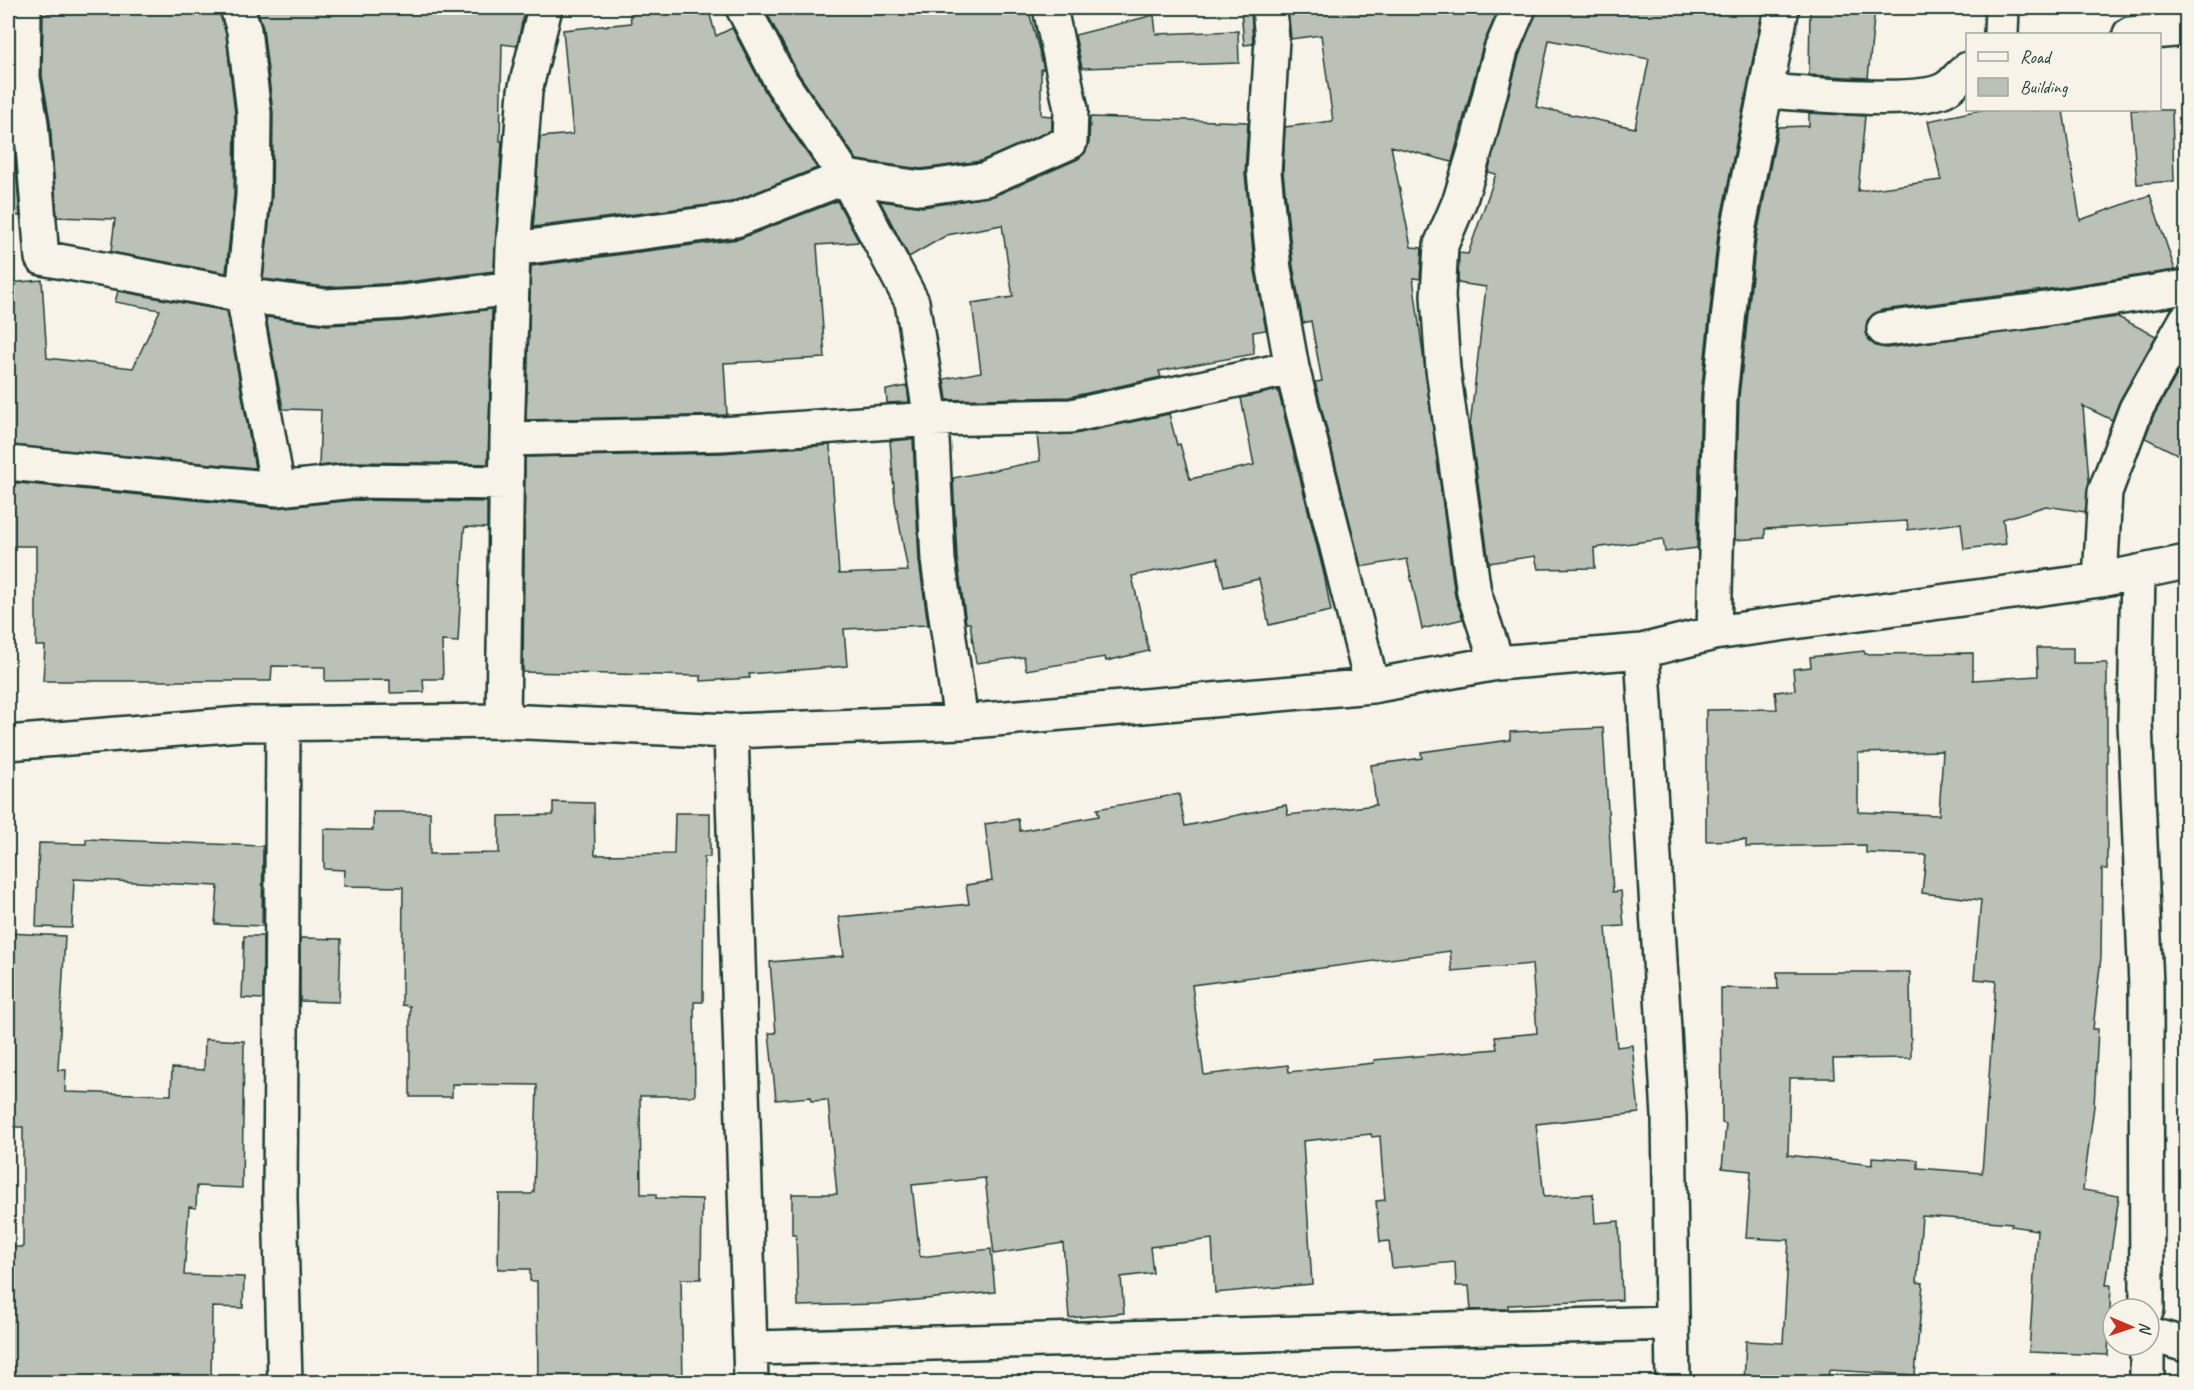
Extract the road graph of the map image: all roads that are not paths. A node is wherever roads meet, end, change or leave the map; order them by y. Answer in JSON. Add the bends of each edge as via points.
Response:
{"nodes":[{"id":1,"x":15,"y":8,"type":"edge"},
{"id":2,"x":24,"y":8,"type":"edge"},
{"id":3,"x":237,"y":8,"type":"edge"},
{"id":4,"x":545,"y":8,"type":"edge"},
{"id":5,"x":743,"y":8,"type":"edge"},
{"id":6,"x":1050,"y":8,"type":"edge"},
{"id":7,"x":1269,"y":8,"type":"edge"},
{"id":8,"x":1519,"y":8,"type":"edge"},
{"id":9,"x":1782,"y":8,"type":"edge"},
{"id":10,"x":2002,"y":8,"type":"edge"},
{"id":11,"x":8,"y":12,"type":"edge"},
{"id":12,"x":2187,"y":29,"type":"edge"},
{"id":13,"x":2001,"y":33,"type":"edge"},
{"id":14,"x":2141,"y":33,"type":"edge"},
{"id":15,"x":1966,"y":71,"type":"edge"},
{"id":16,"x":1766,"y":91,"type":"junction"},
{"id":17,"x":846,"y":177,"type":"junction"},
{"id":18,"x":513,"y":249,"type":"junction"},
{"id":19,"x":2187,"y":287,"type":"edge"},
{"id":20,"x":512,"y":288,"type":"junction"},
{"id":21,"x":243,"y":295,"type":"junction"},
{"id":22,"x":2187,"y":320,"type":"edge"},
{"id":23,"x":1884,"y":329,"type":"dead end"},
{"id":24,"x":1292,"y":368,"type":"junction"},
{"id":25,"x":931,"y":419,"type":"junction"},
{"id":26,"x":507,"y":439,"type":"junction"},
{"id":27,"x":8,"y":463,"type":"edge"},
{"id":28,"x":506,"y":483,"type":"junction"},
{"id":29,"x":278,"y":489,"type":"junction"},
{"id":30,"x":2187,"y":562,"type":"edge"},
{"id":31,"x":2138,"y":572,"type":"junction"},
{"id":32,"x":2100,"y":580,"type":"junction"},
{"id":33,"x":1714,"y":633,"type":"junction"},
{"id":34,"x":1642,"y":651,"type":"junction"},
{"id":35,"x":1497,"y":663,"type":"junction"},
{"id":36,"x":1372,"y":686,"type":"junction"},
{"id":37,"x":503,"y":721,"type":"junction"},
{"id":38,"x":962,"y":722,"type":"junction"},
{"id":39,"x":284,"y":725,"type":"junction"},
{"id":40,"x":731,"y":731,"type":"junction"},
{"id":41,"x":8,"y":743,"type":"edge"},
{"id":42,"x":2147,"y":1297,"type":"edge"},
{"id":43,"x":1672,"y":1323,"type":"junction"},
{"id":44,"x":2161,"y":1338,"type":"edge"},
{"id":45,"x":2187,"y":1346,"type":"edge"},
{"id":46,"x":752,"y":1348,"type":"junction"},
{"id":47,"x":2147,"y":1357,"type":"edge"},
{"id":48,"x":285,"y":1383,"type":"edge"},
{"id":49,"x":751,"y":1383,"type":"edge"},
{"id":50,"x":1673,"y":1383,"type":"edge"},
{"id":51,"x":2147,"y":1383,"type":"edge"}],
"edges":[{"from":1,"to":11,"type":"street"},
{"from":2,"to":21,"type":"street","via":[[23,78],[31,123],[42,258]]},
{"from":3,"to":21,"type":"street","via":[[244,30],[254,113],[253,196]]},
{"from":4,"to":18,"type":"street","via":[[525,91]]},
{"from":5,"to":17,"type":"street","via":[[782,83]]},
{"from":6,"to":17,"type":"street","via":[[1071,109],[1070,142],[986,179],[921,189]]},
{"from":7,"to":24,"type":"street","via":[[1272,39],[1264,172],[1274,269]]},
{"from":8,"to":35,"type":"street","via":[[1501,50],[1460,200],[1441,245],[1438,296],[1444,380],[1474,593]]},
{"from":9,"to":16,"type":"street"},
{"from":10,"to":13,"type":"street"},
{"from":12,"to":14,"type":"street"},
{"from":15,"to":16,"type":"street","via":[[1946,89],[1920,95]]},
{"from":16,"to":33,"type":"street","via":[[1737,236],[1720,396]]},
{"from":17,"to":18,"type":"street","via":[[736,220]]},
{"from":17,"to":25,"type":"street","via":[[912,302]]},
{"from":18,"to":20,"type":"street"},
{"from":19,"to":23,"type":"street"},
{"from":20,"to":21,"type":"street","via":[[402,302],[326,306]]},
{"from":20,"to":26,"type":"street"},
{"from":21,"to":29,"type":"street"},
{"from":22,"to":32,"type":"street","via":[[2136,410],[2105,492]]},
{"from":24,"to":25,"type":"street","via":[[1071,416]]},
{"from":24,"to":36,"type":"street"},
{"from":25,"to":26,"type":"street","via":[[722,434]]},
{"from":25,"to":38,"type":"street","via":[[938,560]]},
{"from":26,"to":28,"type":"street"},
{"from":27,"to":29,"type":"street"},
{"from":28,"to":29,"type":"street","via":[[354,482]]},
{"from":28,"to":37,"type":"street"},
{"from":30,"to":31,"type":"street"},
{"from":31,"to":32,"type":"street"},
{"from":31,"to":42,"type":"street","via":[[2135,722],[2146,986]]},
{"from":32,"to":33,"type":"street"},
{"from":33,"to":34,"type":"street"},
{"from":34,"to":35,"type":"street"},
{"from":34,"to":43,"type":"street","via":[[1669,1116]]},
{"from":35,"to":36,"type":"street"},
{"from":36,"to":38,"type":"street"},
{"from":37,"to":39,"type":"street"},
{"from":37,"to":40,"type":"street"},
{"from":38,"to":40,"type":"street"},
{"from":39,"to":41,"type":"street","via":[[240,724]]},
{"from":39,"to":48,"type":"street","via":[[280,1199]]},
{"from":40,"to":46,"type":"street"},
{"from":43,"to":46,"type":"street"},
{"from":43,"to":50,"type":"street"},
{"from":44,"to":45,"type":"street"},
{"from":46,"to":49,"type":"street"},
{"from":47,"to":51,"type":"street"}]}
